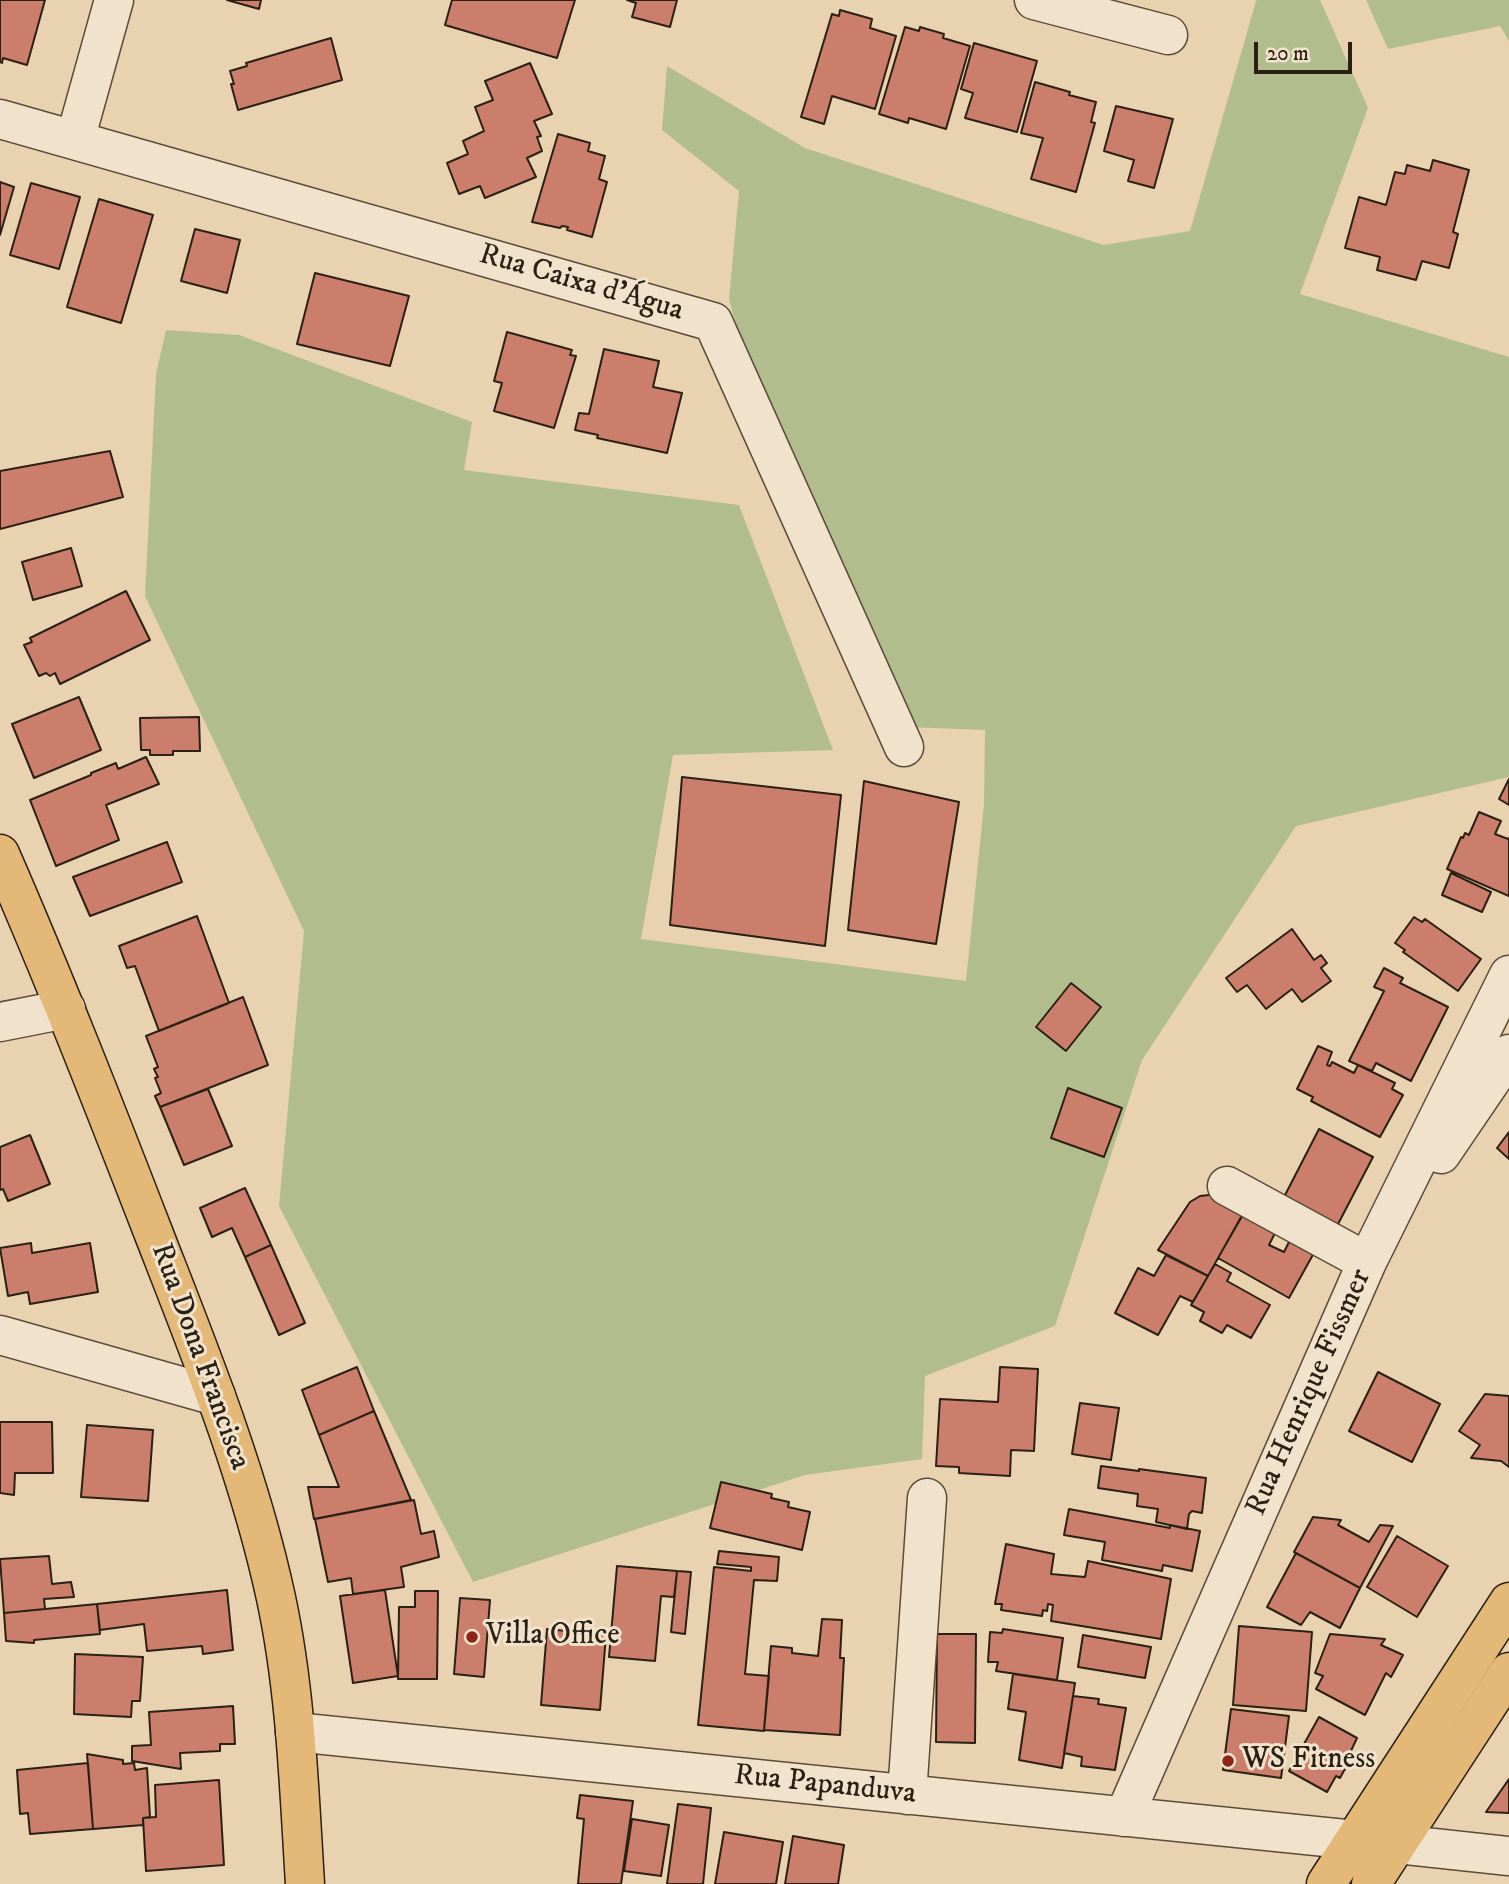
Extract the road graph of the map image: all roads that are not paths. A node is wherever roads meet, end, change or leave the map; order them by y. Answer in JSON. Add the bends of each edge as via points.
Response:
{"nodes":[{"id":1,"x":114,"y":0,"type":"edge"},
{"id":2,"x":1034,"y":0,"type":"edge"},
{"id":3,"x":1168,"y":35,"type":"dead end"},
{"id":4,"x":0,"y":119,"type":"edge"},
{"id":5,"x":75,"y":140,"type":"junction"},
{"id":6,"x":904,"y":747,"type":"dead end"},
{"id":7,"x":0,"y":854,"type":"edge"},
{"id":8,"x":1509,"y":975,"type":"edge"},
{"id":9,"x":66,"y":1009,"type":"junction"},
{"id":10,"x":0,"y":1022,"type":"edge"},
{"id":11,"x":1509,"y":1054,"type":"edge"},
{"id":12,"x":1227,"y":1186,"type":"dead end"},
{"id":13,"x":1387,"y":1221,"type":"junction"},
{"id":14,"x":1367,"y":1262,"type":"junction"},
{"id":15,"x":0,"y":1335,"type":"edge"},
{"id":16,"x":216,"y":1396,"type":"junction"},
{"id":17,"x":927,"y":1498,"type":"dead end"},
{"id":18,"x":1509,"y":1602,"type":"edge"},
{"id":19,"x":1509,"y":1672,"type":"edge"},
{"id":20,"x":295,"y":1732,"type":"junction"},
{"id":21,"x":908,"y":1795,"type":"junction"},
{"id":22,"x":1124,"y":1817,"type":"junction"},
{"id":23,"x":1355,"y":1840,"type":"junction"},
{"id":24,"x":1397,"y":1844,"type":"junction"},
{"id":25,"x":1509,"y":1856,"type":"edge"},
{"id":26,"x":305,"y":1884,"type":"edge"},
{"id":27,"x":1326,"y":1884,"type":"edge"},
{"id":28,"x":1371,"y":1884,"type":"edge"}],
"edges":[{"from":1,"to":5,"type":"street"},
{"from":2,"to":3,"type":"street"},
{"from":4,"to":5,"type":"street","name":"Rua Caixa d'Água"},
{"from":5,"to":6,"type":"street","name":"Rua Caixa d'Água","via":[[713,322]]},
{"from":7,"to":9,"type":"main road","name":"Rua Dona Francisca"},
{"from":8,"to":13,"type":"street","name":"Rua Henrique Fissmer"},
{"from":9,"to":10,"type":"street"},
{"from":9,"to":16,"type":"main road","name":"Rua Dona Francisca"},
{"from":11,"to":13,"type":"street","via":[[1454,1138]]},
{"from":12,"to":14,"type":"street"},
{"from":13,"to":14,"type":"street","name":"Rua Henrique Fissmer"},
{"from":14,"to":22,"type":"street","name":"Rua Henrique Fissmer"},
{"from":15,"to":16,"type":"street"},
{"from":16,"to":20,"type":"main road","name":"Rua Dona Francisca","via":[[275,1596]]},
{"from":17,"to":21,"type":"street"},
{"from":18,"to":23,"type":"main road"},
{"from":19,"to":24,"type":"main road"},
{"from":20,"to":21,"type":"street","name":"Rua Papanduva"},
{"from":20,"to":26,"type":"main road","name":"Rua Dona Francisca"},
{"from":21,"to":22,"type":"street","name":"Rua Papanduva"},
{"from":22,"to":23,"type":"street","name":"Rua Papanduva"},
{"from":23,"to":27,"type":"main road"},
{"from":24,"to":25,"type":"street"},
{"from":24,"to":28,"type":"main road"}]}
